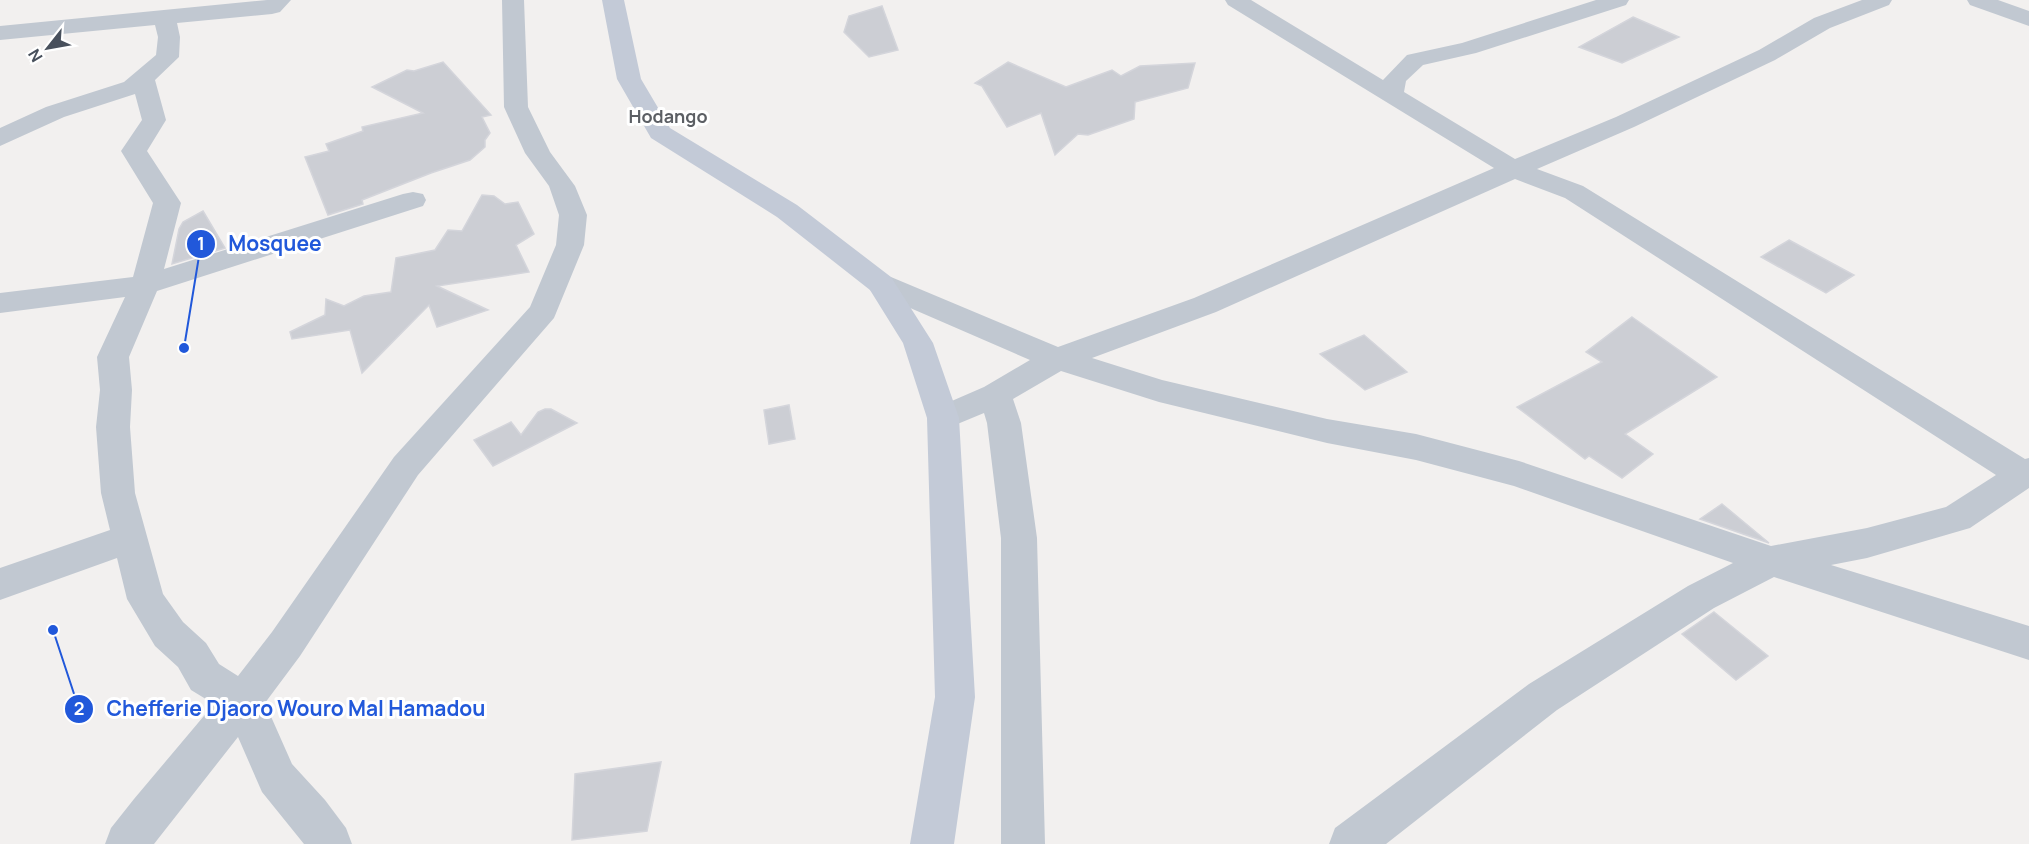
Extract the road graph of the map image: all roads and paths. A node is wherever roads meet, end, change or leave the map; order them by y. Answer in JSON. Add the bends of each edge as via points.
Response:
{"nodes":[{"id":1,"x":280,"y":0,"type":"edge"},
{"id":2,"x":513,"y":0,"type":"edge"},
{"id":3,"x":613,"y":0,"type":"edge"},
{"id":4,"x":1236,"y":0,"type":"edge"},
{"id":5,"x":1618,"y":0,"type":"edge"},
{"id":6,"x":1881,"y":0,"type":"edge"},
{"id":7,"x":1978,"y":0,"type":"edge"},
{"id":8,"x":165,"y":19,"type":"junction"},
{"id":9,"x":2029,"y":19,"type":"edge"},
{"id":10,"x":0,"y":33,"type":"edge"},
{"id":11,"x":143,"y":80,"type":"junction"},
{"id":12,"x":1391,"y":94,"type":"junction"},
{"id":13,"x":0,"y":138,"type":"edge"},
{"id":14,"x":1513,"y":168,"type":"junction"},
{"id":15,"x":413,"y":200,"type":"dead end"},
{"id":16,"x":881,"y":284,"type":"junction"},
{"id":17,"x":146,"y":285,"type":"junction"},
{"id":18,"x":0,"y":303,"type":"edge"},
{"id":19,"x":1057,"y":359,"type":"junction"},
{"id":20,"x":995,"y":395,"type":"junction"},
{"id":21,"x":942,"y":418,"type":"junction"},
{"id":22,"x":2026,"y":473,"type":"edge"},
{"id":23,"x":130,"y":538,"type":"junction"},
{"id":24,"x":1771,"y":561,"type":"junction"},
{"id":25,"x":0,"y":584,"type":"edge"},
{"id":26,"x":2029,"y":643,"type":"edge"},
{"id":27,"x":243,"y":700,"type":"junction"},
{"id":28,"x":127,"y":844,"type":"edge"},
{"id":29,"x":330,"y":844,"type":"edge"},
{"id":30,"x":932,"y":844,"type":"edge"},
{"id":31,"x":1023,"y":844,"type":"edge"},
{"id":32,"x":1352,"y":844,"type":"edge"}],
"edges":[{"from":1,"to":8,"type":"street","via":[[272,7]]},
{"from":2,"to":27,"type":"street","via":[[516,107],[538,153],[562,186],[573,215],[570,245],[555,285],[543,311],[406,466],[286,644]]},
{"from":3,"to":16,"type":"main road","via":[[629,79],[660,133],[787,211]]},
{"from":4,"to":12,"type":"street"},
{"from":5,"to":12,"type":"street","via":[[1468,48],[1415,60],[1395,79]]},
{"from":6,"to":14,"type":"street","via":[[1822,23],[1767,55],[1625,122]]},
{"from":7,"to":9,"type":"street"},
{"from":8,"to":10,"type":"street"},
{"from":8,"to":11,"type":"street","via":[[169,37],[167,57]]},
{"from":11,"to":13,"type":"street","via":[[55,112]]},
{"from":11,"to":17,"type":"street","via":[[154,120],[134,151],[167,203]]},
{"from":12,"to":14,"type":"street"},
{"from":14,"to":19,"type":"street","via":[[1205,305]]},
{"from":14,"to":22,"type":"street","via":[[1574,192]]},
{"from":15,"to":17,"type":"street"},
{"from":16,"to":19,"type":"street"},
{"from":16,"to":21,"type":"main road","via":[[918,343]]},
{"from":17,"to":18,"type":"street"},
{"from":17,"to":23,"type":"street","via":[[113,357],[118,493]]},
{"from":19,"to":20,"type":"street"},
{"from":19,"to":24,"type":"street","via":[[1170,394],[1416,447],[1519,474]]},
{"from":20,"to":21,"type":"street"},
{"from":20,"to":31,"type":"street","via":[[1004,423],[1019,538]]},
{"from":21,"to":30,"type":"main road","via":[[955,697]]},
{"from":22,"to":24,"type":"street","via":[[1958,518],[1868,543]]},
{"from":23,"to":25,"type":"street"},
{"from":23,"to":27,"type":"street","via":[[146,599],[169,634],[192,655],[205,677]]},
{"from":24,"to":26,"type":"street"},
{"from":24,"to":32,"type":"street","via":[[1701,597],[1543,697]]},
{"from":27,"to":28,"type":"street"},
{"from":27,"to":29,"type":"street","via":[[276,778]]}]}
